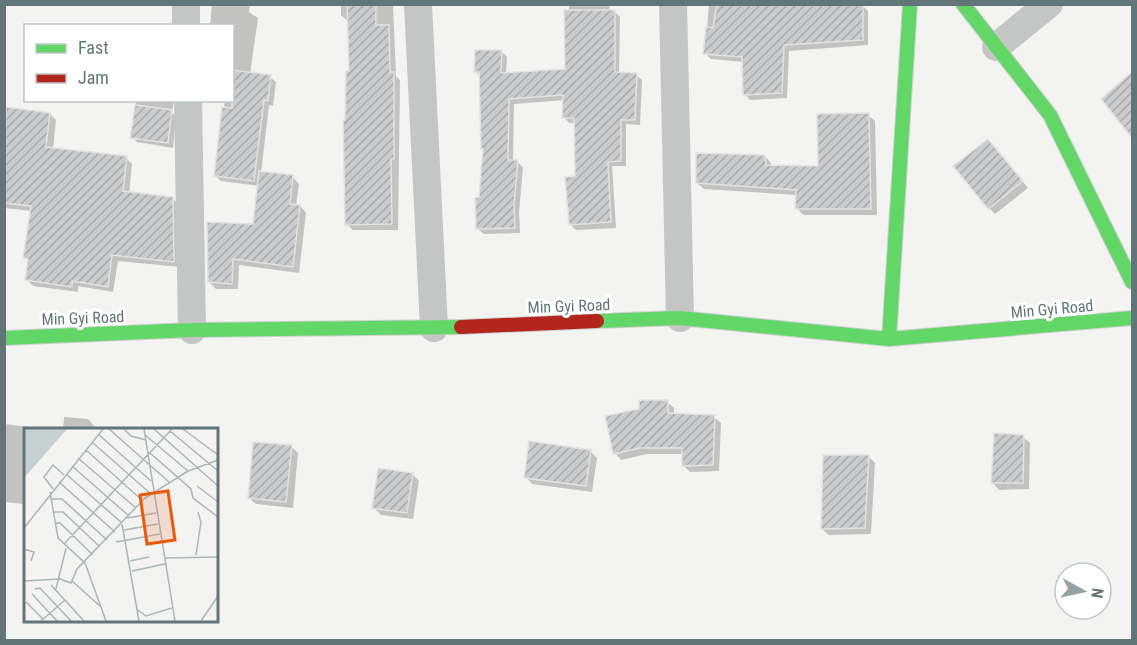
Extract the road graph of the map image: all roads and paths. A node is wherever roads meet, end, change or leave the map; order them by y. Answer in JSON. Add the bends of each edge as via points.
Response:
{"nodes":[{"id":1,"x":186,"y":4,"type":"edge"},
{"id":2,"x":418,"y":4,"type":"edge"},
{"id":3,"x":673,"y":4,"type":"edge"},
{"id":4,"x":910,"y":4,"type":"edge"},
{"id":5,"x":963,"y":4,"type":"edge"},
{"id":6,"x":1048,"y":4,"type":"edge"},
{"id":7,"x":186,"y":24,"type":"edge"},
{"id":8,"x":996,"y":47,"type":"junction"},
{"id":9,"x":188,"y":102,"type":"edge"},
{"id":10,"x":1129,"y":262,"type":"edge"},
{"id":11,"x":680,"y":318,"type":"junction"},
{"id":12,"x":1132,"y":318,"type":"edge"},
{"id":13,"x":434,"y":328,"type":"junction"},
{"id":14,"x":192,"y":330,"type":"junction"},
{"id":15,"x":4,"y":338,"type":"edge"},
{"id":16,"x":889,"y":339,"type":"junction"}],
"edges":[{"from":1,"to":7,"type":"street"},
{"from":2,"to":13,"type":"street"},
{"from":3,"to":11,"type":"street"},
{"from":4,"to":16,"type":"main road"},
{"from":5,"to":8,"type":"main road"},
{"from":6,"to":8,"type":"street"},
{"from":8,"to":10,"type":"main road","via":[[1050,115]]},
{"from":9,"to":14,"type":"street"},
{"from":11,"to":13,"type":"main road","name":"Min Gyi Road"},
{"from":11,"to":16,"type":"main road","name":"Min Gyi Road"},
{"from":12,"to":16,"type":"main road","name":"Min Gyi Road"},
{"from":13,"to":14,"type":"main road","name":"Min Gyi Road"},
{"from":14,"to":15,"type":"main road","name":"Min Gyi Road"}]}
